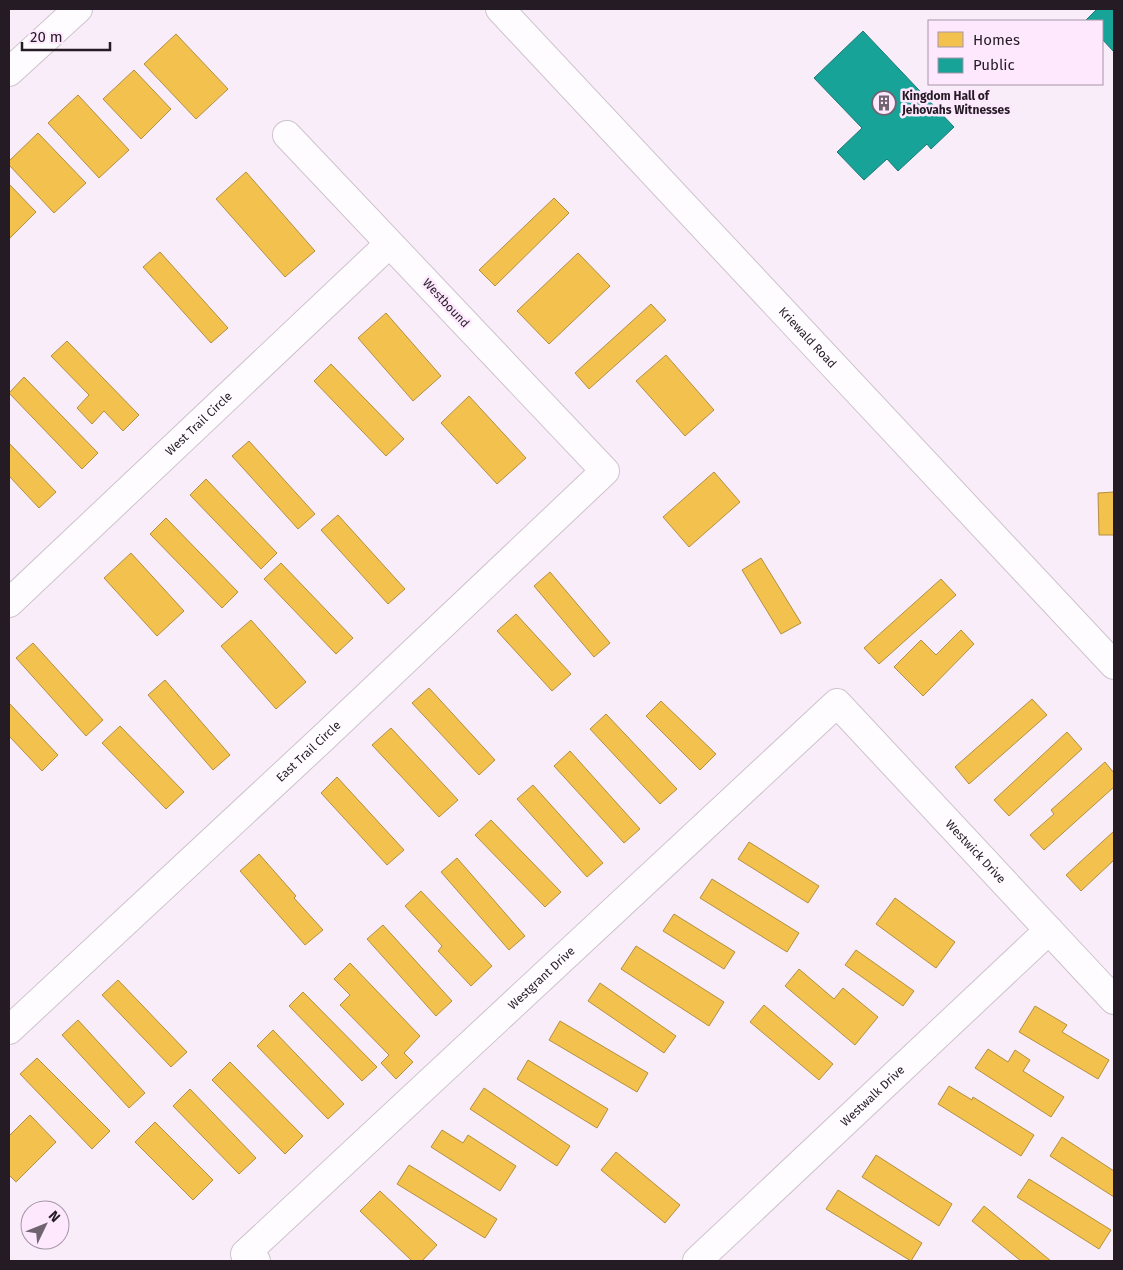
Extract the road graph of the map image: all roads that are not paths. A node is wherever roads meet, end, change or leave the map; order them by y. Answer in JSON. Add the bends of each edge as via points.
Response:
{"nodes":[{"id":1,"x":78,"y":9,"type":"edge"},
{"id":2,"x":500,"y":9,"type":"edge"},
{"id":3,"x":9,"y":72,"type":"edge"},
{"id":4,"x":287,"y":135,"type":"dead end"},
{"id":5,"x":389,"y":244,"type":"junction"},
{"id":6,"x":605,"y":471,"type":"joint"},
{"id":7,"x":9,"y":603,"type":"edge"},
{"id":8,"x":1114,"y":666,"type":"edge"},
{"id":9,"x":837,"y":703,"type":"joint"},
{"id":10,"x":1049,"y":930,"type":"junction"},
{"id":11,"x":1114,"y":1000,"type":"edge"},
{"id":12,"x":9,"y":1030,"type":"edge"},
{"id":13,"x":251,"y":1258,"type":"edge"},
{"id":14,"x":697,"y":1261,"type":"edge"}],
"edges":[{"from":1,"to":3,"type":"street"},
{"from":2,"to":8,"type":"street","name":"Kriewald Road"},
{"from":4,"to":5,"type":"street","name":"Westbound"},
{"from":5,"to":6,"type":"street","name":"Westbound"},
{"from":5,"to":7,"type":"street","name":"West Trail Circle"},
{"from":6,"to":12,"type":"street","name":"East Trail Circle"},
{"from":9,"to":10,"type":"street","name":"Westwick Drive"},
{"from":9,"to":13,"type":"street","name":"Westgrant Drive"},
{"from":10,"to":11,"type":"street","name":"Westwick Drive"},
{"from":10,"to":14,"type":"street","name":"Westwalk Drive"}]}
